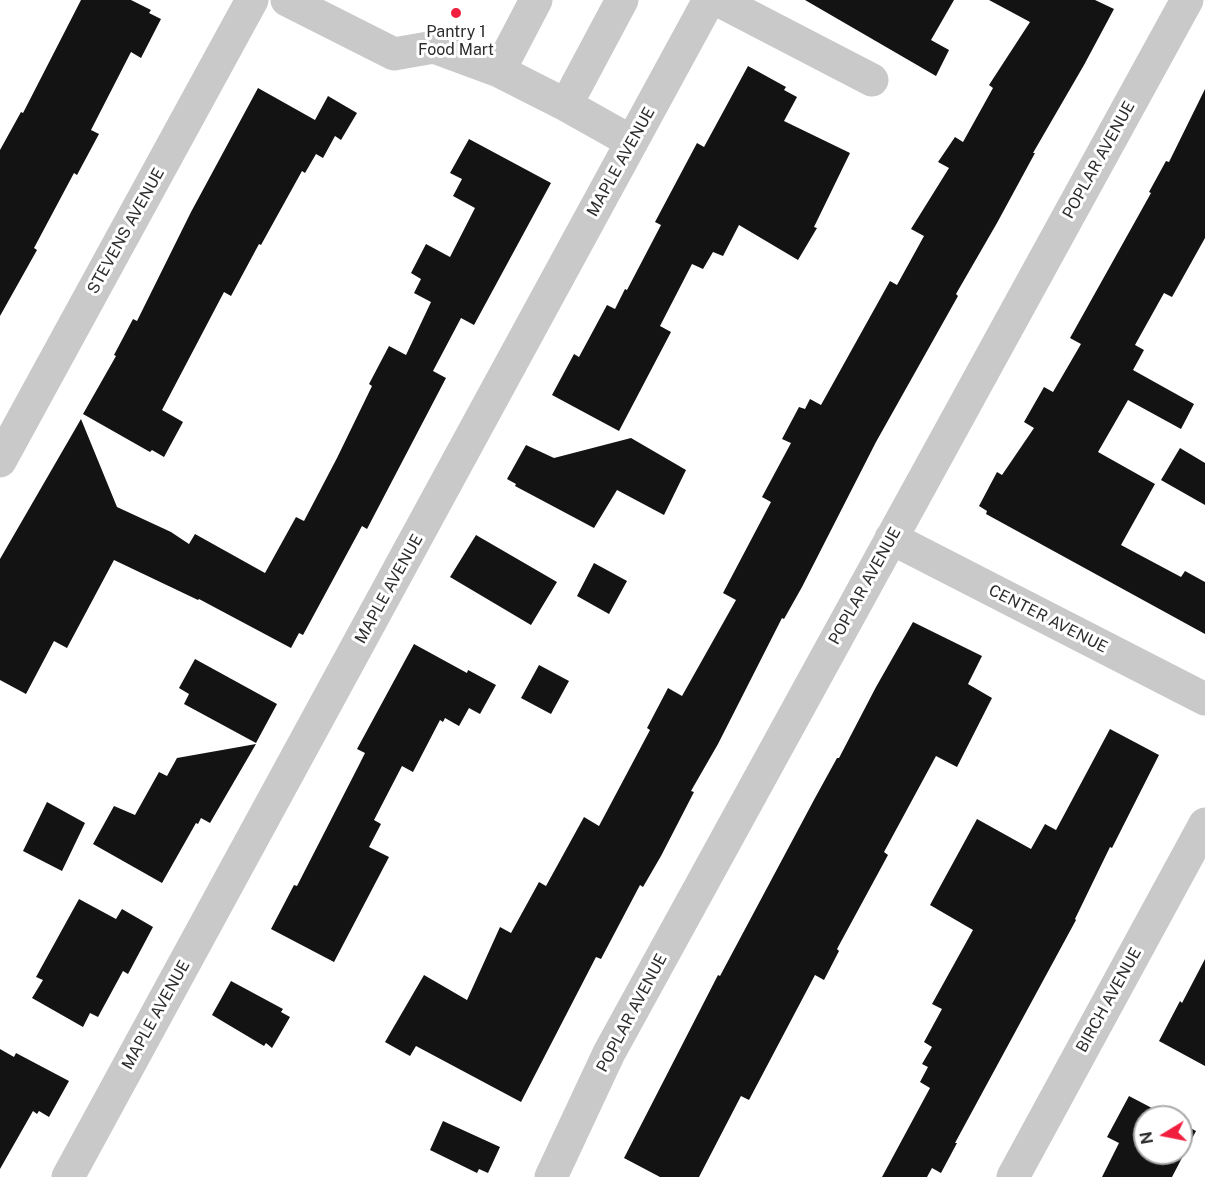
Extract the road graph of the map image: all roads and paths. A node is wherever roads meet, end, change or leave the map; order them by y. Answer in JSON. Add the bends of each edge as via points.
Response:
{"nodes":[{"id":1,"x":252,"y":0,"type":"edge"},
{"id":2,"x":287,"y":0,"type":"edge"},
{"id":3,"x":536,"y":0,"type":"edge"},
{"id":4,"x":622,"y":0,"type":"edge"},
{"id":5,"x":709,"y":0,"type":"edge"},
{"id":6,"x":718,"y":0,"type":"edge"},
{"id":7,"x":1187,"y":0,"type":"edge"},
{"id":8,"x":499,"y":71,"type":"junction"},
{"id":9,"x":872,"y":80,"type":"dead end"},
{"id":10,"x":566,"y":105,"type":"junction"},
{"id":11,"x":632,"y":142,"type":"junction"},
{"id":12,"x":0,"y":461,"type":"edge"},
{"id":13,"x":891,"y":538,"type":"junction"},
{"id":14,"x":1205,"y":699,"type":"edge"},
{"id":15,"x":1205,"y":824,"type":"edge"},
{"id":16,"x":68,"y":1177,"type":"edge"},
{"id":17,"x":551,"y":1177,"type":"edge"},
{"id":18,"x":1013,"y":1177,"type":"edge"}],
"edges":[{"from":1,"to":12,"type":"street","name":"STEVENS AVENUE"},
{"from":2,"to":8,"type":"street","via":[[394,54],[434,47]]},
{"from":3,"to":8,"type":"street"},
{"from":4,"to":10,"type":"street"},
{"from":5,"to":11,"type":"street","name":"MAPLE AVENUE"},
{"from":6,"to":9,"type":"street"},
{"from":7,"to":13,"type":"street","name":"POPLAR AVENUE"},
{"from":8,"to":10,"type":"street"},
{"from":10,"to":11,"type":"street"},
{"from":11,"to":16,"type":"street","name":"MAPLE AVENUE"},
{"from":13,"to":14,"type":"street","name":"CENTER AVENUE"},
{"from":13,"to":17,"type":"street","name":"POPLAR AVENUE","via":[[609,1053]]},
{"from":15,"to":18,"type":"street","name":"BIRCH AVENUE"}]}
